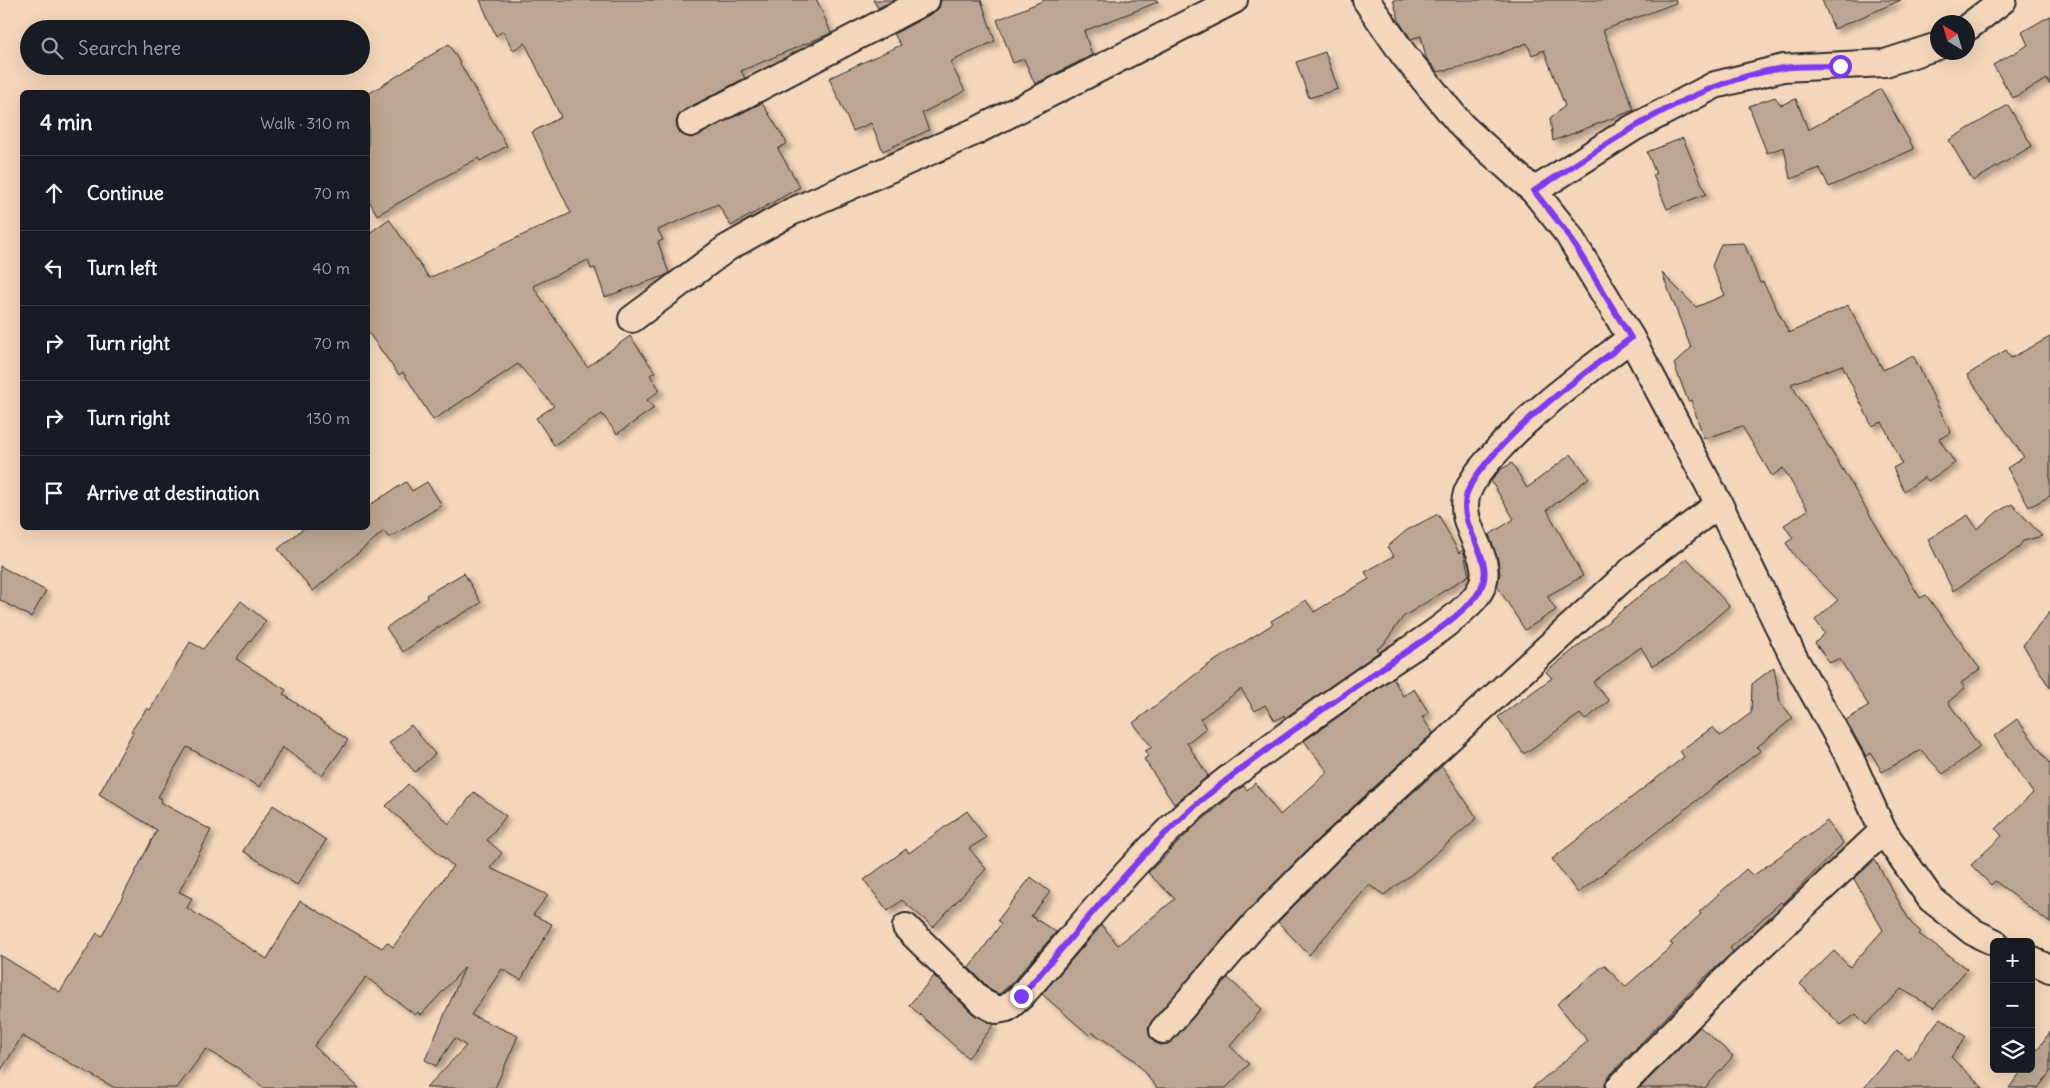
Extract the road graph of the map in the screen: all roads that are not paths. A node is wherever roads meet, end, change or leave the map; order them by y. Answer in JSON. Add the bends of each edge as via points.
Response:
{"nodes":[{"id":1,"x":926,"y":0,"type":"edge"},
{"id":2,"x":1234,"y":0,"type":"edge"},
{"id":3,"x":1366,"y":0,"type":"edge"},
{"id":4,"x":2003,"y":0,"type":"edge"},
{"id":5,"x":1975,"y":22,"type":"edge"},
{"id":6,"x":1930,"y":49,"type":"edge"},
{"id":7,"x":691,"y":123,"type":"dead end"},
{"id":8,"x":1534,"y":191,"type":"junction"},
{"id":9,"x":632,"y":319,"type":"dead end"},
{"id":10,"x":1631,"y":338,"type":"junction"},
{"id":11,"x":1719,"y":504,"type":"junction"},
{"id":12,"x":1884,"y":831,"type":"junction"},
{"id":13,"x":906,"y":927,"type":"dead end"},
{"id":14,"x":1990,"y":940,"type":"edge"},
{"id":15,"x":2035,"y":962,"type":"edge"},
{"id":16,"x":2050,"y":969,"type":"edge"},
{"id":17,"x":1163,"y":1030,"type":"dead end"},
{"id":18,"x":1619,"y":1088,"type":"edge"}],
"edges":[{"from":1,"to":7,"type":"street"},
{"from":2,"to":9,"type":"street","via":[[974,132],[791,212],[727,248]]},
{"from":3,"to":8,"type":"street","via":[[1404,55],[1462,126]]},
{"from":4,"to":5,"type":"street"},
{"from":6,"to":8,"type":"street","via":[[1885,63],[1783,68],[1715,85],[1633,128]]},
{"from":8,"to":10,"type":"street","via":[[1568,234]]},
{"from":10,"to":11,"type":"street"},
{"from":10,"to":13,"type":"street","via":[[1542,406],[1511,434],[1474,476],[1466,496],[1466,518],[1486,569],[1484,584],[1471,602],[1207,796],[1147,852],[1007,1008],[997,1010],[983,1003]]},
{"from":11,"to":12,"type":"street","via":[[1793,656],[1851,760]]},
{"from":11,"to":17,"type":"street","via":[[1634,569],[1327,851],[1256,923]]},
{"from":12,"to":14,"type":"street","via":[[1931,899],[1973,932]]},
{"from":12,"to":18,"type":"street","via":[[1734,971]]},
{"from":15,"to":16,"type":"street"}]}
